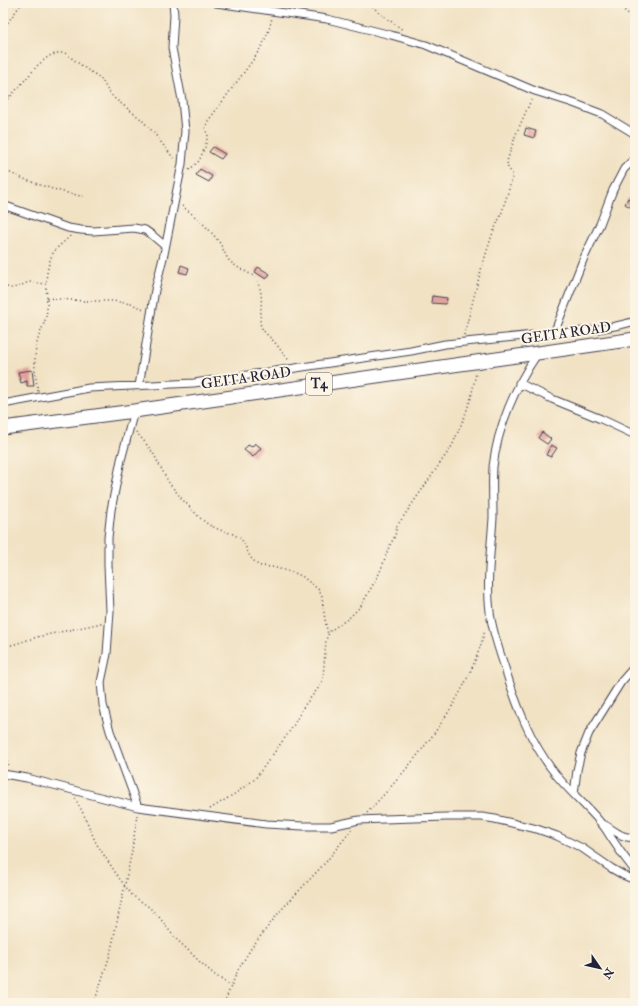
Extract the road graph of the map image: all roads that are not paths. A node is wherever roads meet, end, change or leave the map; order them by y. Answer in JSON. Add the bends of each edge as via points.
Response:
{"nodes":[{"id":1,"x":173,"y":3,"type":"edge"},
{"id":2,"x":216,"y":3,"type":"edge"},
{"id":3,"x":635,"y":134,"type":"edge"},
{"id":4,"x":635,"y":158,"type":"edge"},
{"id":5,"x":3,"y":205,"type":"edge"},
{"id":6,"x":165,"y":246,"type":"junction"},
{"id":7,"x":635,"y":321,"type":"edge"},
{"id":8,"x":554,"y":333,"type":"junction"},
{"id":9,"x":635,"y":339,"type":"edge"},
{"id":10,"x":538,"y":353,"type":"junction"},
{"id":11,"x":519,"y":383,"type":"junction"},
{"id":12,"x":139,"y":386,"type":"junction"},
{"id":13,"x":3,"y":404,"type":"edge"},
{"id":14,"x":134,"y":411,"type":"junction"},
{"id":15,"x":3,"y":428,"type":"edge"},
{"id":16,"x":635,"y":435,"type":"edge"},
{"id":17,"x":635,"y":666,"type":"edge"},
{"id":18,"x":3,"y":774,"type":"edge"},
{"id":19,"x":574,"y":794,"type":"junction"},
{"id":20,"x":138,"y":807,"type":"junction"},
{"id":21,"x":601,"y":823,"type":"junction"},
{"id":22,"x":635,"y":837,"type":"edge"},
{"id":23,"x":635,"y":871,"type":"edge"},
{"id":24,"x":635,"y":880,"type":"edge"}],
"edges":[{"from":1,"to":6,"type":"street","via":[[172,48],[185,131],[180,176]]},
{"from":2,"to":3,"type":"street","via":[[326,19],[426,45],[536,91],[602,114]]},
{"from":4,"to":8,"type":"street","via":[[624,169],[613,190]]},
{"from":5,"to":6,"type":"street","via":[[76,230],[145,230]]},
{"from":6,"to":12,"type":"street"},
{"from":7,"to":8,"type":"street"},
{"from":8,"to":12,"type":"street","via":[[445,344],[194,383]]},
{"from":9,"to":10,"type":"highway","name":"GEITA ROAD","number":"T4"},
{"from":10,"to":11,"type":"street"},
{"from":10,"to":14,"type":"highway","name":"GEITA ROAD","number":"T4"},
{"from":11,"to":16,"type":"street"},
{"from":11,"to":19,"type":"street","via":[[495,449],[489,585],[492,626],[517,706],[539,750],[556,776]]},
{"from":12,"to":13,"type":"street","via":[[89,388]]},
{"from":14,"to":15,"type":"highway","name":"GEITA ROAD","number":"T4"},
{"from":14,"to":20,"type":"street","via":[[120,460],[111,510],[108,538],[110,611],[107,654],[101,682],[103,705]]},
{"from":17,"to":19,"type":"street","via":[[589,733],[576,770]]},
{"from":18,"to":20,"type":"street","via":[[69,788]]},
{"from":19,"to":21,"type":"street"},
{"from":20,"to":24,"type":"street","via":[[266,824],[303,826],[331,826],[359,820],[391,818],[482,817],[515,823],[557,836]]},
{"from":21,"to":22,"type":"street","via":[[626,837]]},
{"from":21,"to":23,"type":"street"}]}
